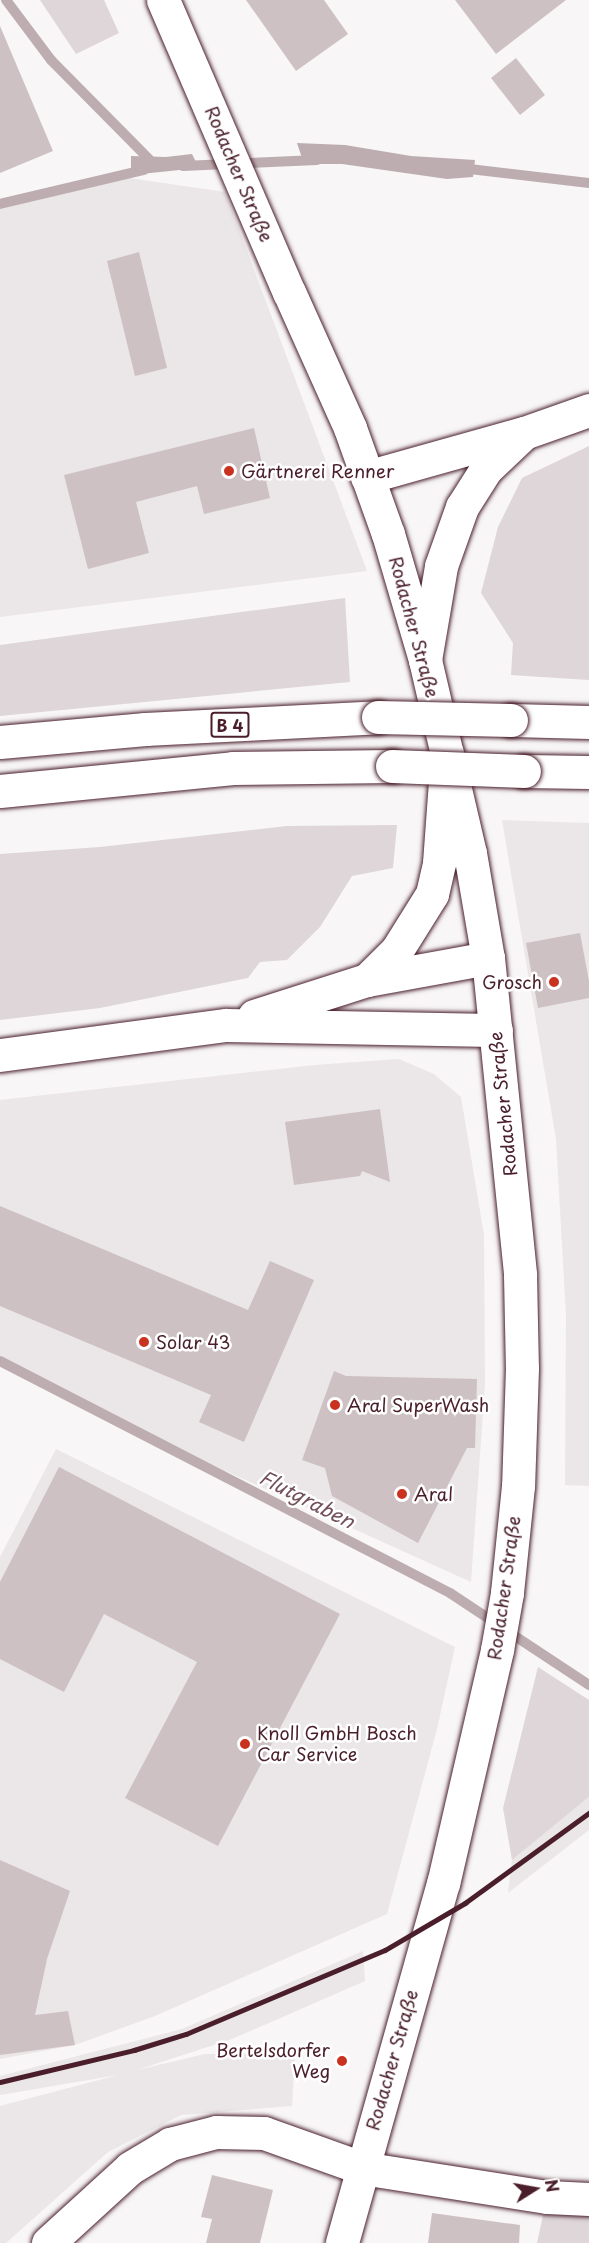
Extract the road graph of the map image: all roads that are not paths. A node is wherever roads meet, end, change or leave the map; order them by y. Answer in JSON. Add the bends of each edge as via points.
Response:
{"nodes":[{"id":1,"x":163,"y":0,"type":"edge"},
{"id":2,"x":589,"y":410,"type":"edge"},
{"id":3,"x":524,"y":433,"type":"junction"},
{"id":4,"x":367,"y":477,"type":"junction"},
{"id":5,"x":425,"y":660,"type":"junction"},
{"id":6,"x":589,"y":722,"type":"edge"},
{"id":7,"x":0,"y":742,"type":"edge"},
{"id":8,"x":447,"y":753,"type":"junction"},
{"id":9,"x":589,"y":772,"type":"edge"},
{"id":10,"x":0,"y":791,"type":"edge"},
{"id":11,"x":488,"y":958,"type":"junction"},
{"id":12,"x":367,"y":980,"type":"junction"},
{"id":13,"x":226,"y":1025,"type":"junction"},
{"id":14,"x":496,"y":1030,"type":"junction"},
{"id":15,"x":0,"y":1055,"type":"edge"},
{"id":16,"x":362,"y":2168,"type":"junction"},
{"id":17,"x":589,"y":2199,"type":"edge"},
{"id":18,"x":48,"y":2243,"type":"edge"},
{"id":19,"x":342,"y":2243,"type":"edge"}],
"edges":[{"from":1,"to":4,"type":"main road","name":"Rodacher Straße","via":[[350,428]]},
{"from":2,"to":3,"type":"main road"},
{"from":3,"to":4,"type":"main road"},
{"from":3,"to":5,"type":"main road","via":[[486,469],[462,507],[441,566]]},
{"from":4,"to":5,"type":"main road","name":"Rodacher Straße"},
{"from":5,"to":8,"type":"main road","name":"Rodacher Straße"},
{"from":6,"to":7,"type":"main road","number":"B 4","bridge":true,"via":[[378,717],[145,729]]},
{"from":8,"to":11,"type":"main road","name":"Rodacher Straße"},
{"from":8,"to":12,"type":"main road","via":[[439,863],[432,894],[397,950]]},
{"from":9,"to":10,"type":"main road","bridge":true,"via":[[392,766],[232,768]]},
{"from":11,"to":12,"type":"main road"},
{"from":11,"to":14,"type":"main road","name":"Rodacher Straße"},
{"from":12,"to":13,"type":"main road"},
{"from":13,"to":14,"type":"main road"},
{"from":13,"to":15,"type":"main road"},
{"from":14,"to":16,"type":"main road","name":"Rodacher Straße","via":[[521,1298],[518,1486],[505,1602],[443,1883]]},
{"from":16,"to":17,"type":"main road","via":[[547,2197]]},
{"from":16,"to":18,"type":"main road","via":[[264,2133],[216,2132],[170,2144],[130,2168]]},
{"from":16,"to":19,"type":"main road","name":"Rodacher Straße"}]}
